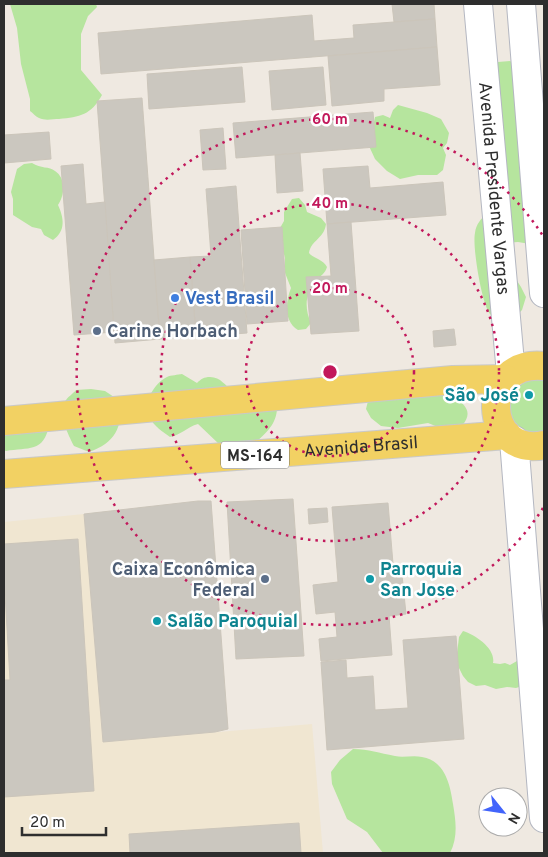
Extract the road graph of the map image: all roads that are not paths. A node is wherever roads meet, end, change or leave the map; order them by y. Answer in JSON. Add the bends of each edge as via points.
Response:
{"nodes":[{"id":1,"x":478,"y":4,"type":"edge"},
{"id":2,"x":521,"y":4,"type":"edge"},
{"id":3,"x":544,"y":292,"type":"edge"},
{"id":4,"x":544,"y":366,"type":"edge"},
{"id":5,"x":509,"y":376,"type":"junction"},
{"id":6,"x":4,"y":421,"type":"edge"},
{"id":7,"x":510,"y":437,"type":"junction"},
{"id":8,"x":544,"y":445,"type":"edge"},
{"id":9,"x":4,"y":474,"type":"edge"},
{"id":10,"x":544,"y":818,"type":"edge"}],
"edges":[{"from":1,"to":5,"type":"main road","name":"Avenida Presidente Vargas"},
{"from":2,"to":3,"type":"main road"},
{"from":4,"to":5,"type":"main road","via":[[530,366]]},
{"from":5,"to":6,"type":"main road"},
{"from":5,"to":7,"type":"main road","via":[[498,390],[495,403],[496,417]]},
{"from":7,"to":8,"type":"main road","number":"MS-164","via":[[530,446]]},
{"from":7,"to":9,"type":"main road","name":"Avenida Brasil","number":"MS-164"},
{"from":7,"to":10,"type":"main road"}]}
